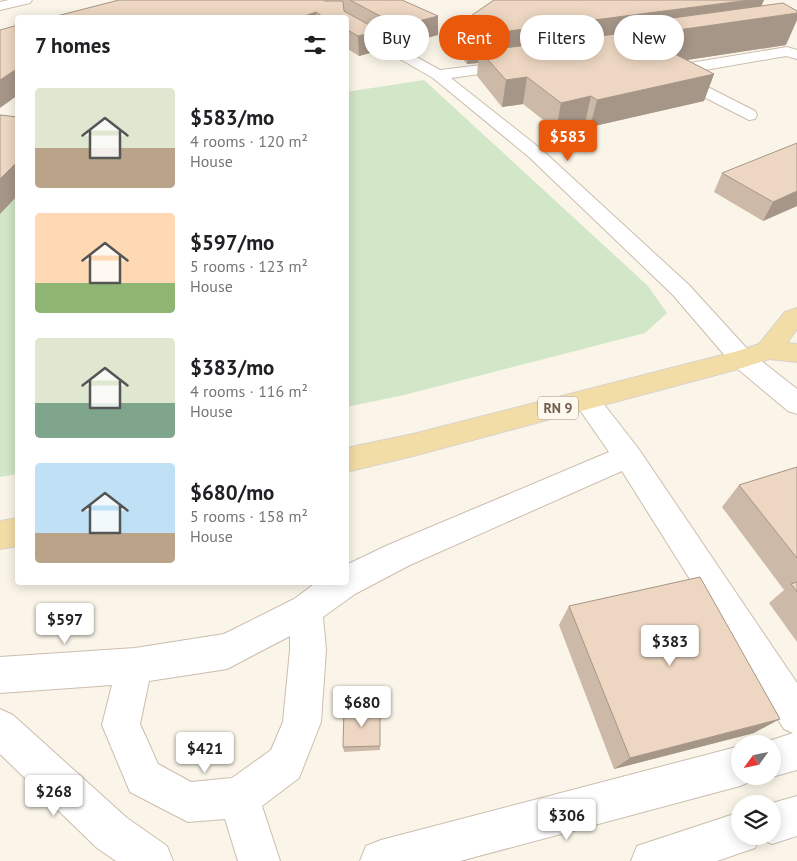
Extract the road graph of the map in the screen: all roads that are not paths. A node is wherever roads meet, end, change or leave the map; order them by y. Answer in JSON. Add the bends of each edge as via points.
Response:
{"nodes":[{"id":1,"x":26,"y":0,"type":"edge"},
{"id":2,"x":0,"y":6,"type":"edge"},
{"id":3,"x":349,"y":24,"type":"edge"},
{"id":4,"x":797,"y":55,"type":"edge"},
{"id":5,"x":533,"y":63,"type":"edge"},
{"id":6,"x":650,"y":63,"type":"edge"},
{"id":7,"x":666,"y":72,"type":"junction"},
{"id":8,"x":438,"y":75,"type":"junction"},
{"id":9,"x":750,"y":115,"type":"dead end"},
{"id":10,"x":797,"y":316,"type":"edge"},
{"id":11,"x":768,"y":350,"type":"junction"},
{"id":12,"x":797,"y":352,"type":"edge"},
{"id":13,"x":742,"y":359,"type":"junction"},
{"id":14,"x":586,"y":400,"type":"junction"},
{"id":15,"x":797,"y":404,"type":"edge"},
{"id":16,"x":628,"y":456,"type":"junction"},
{"id":17,"x":349,"y":459,"type":"edge"},
{"id":18,"x":15,"y":532,"type":"edge"},
{"id":19,"x":0,"y":535,"type":"edge"},
{"id":20,"x":349,"y":580,"type":"edge"},
{"id":21,"x":340,"y":585,"type":"edge"},
{"id":22,"x":306,"y":610,"type":"junction"},
{"id":23,"x":135,"y":666,"type":"junction"},
{"id":24,"x":0,"y":675,"type":"edge"},
{"id":25,"x":797,"y":716,"type":"edge"},
{"id":26,"x":0,"y":728,"type":"edge"},
{"id":27,"x":797,"y":751,"type":"edge"},
{"id":28,"x":781,"y":755,"type":"edge"},
{"id":29,"x":731,"y":768,"type":"edge"},
{"id":30,"x":239,"y":798,"type":"junction"},
{"id":31,"x":797,"y":816,"type":"edge"},
{"id":32,"x":781,"y":820,"type":"edge"},
{"id":33,"x":731,"y":837,"type":"edge"},
{"id":34,"x":152,"y":861,"type":"edge"},
{"id":35,"x":259,"y":861,"type":"edge"},
{"id":36,"x":381,"y":861,"type":"edge"},
{"id":37,"x":652,"y":861,"type":"edge"}],
"edges":[{"from":1,"to":2,"type":"street"},
{"from":3,"to":8,"type":"street"},
{"from":4,"to":7,"type":"street","via":[[787,51]]},
{"from":5,"to":8,"type":"street"},
{"from":6,"to":7,"type":"street"},
{"from":7,"to":9,"type":"street"},
{"from":8,"to":13,"type":"street","via":[[542,160],[681,290]]},
{"from":10,"to":11,"type":"main road","via":[[792,318]]},
{"from":11,"to":12,"type":"main road","number":"RN 9"},
{"from":11,"to":13,"type":"main road","number":"RN 9"},
{"from":13,"to":14,"type":"main road","number":"RN 9"},
{"from":13,"to":15,"type":"street"},
{"from":14,"to":16,"type":"street"},
{"from":14,"to":17,"type":"main road","number":"RN 9","via":[[413,446]]},
{"from":16,"to":20,"type":"street","via":[[399,555]]},
{"from":16,"to":25,"type":"street"},
{"from":18,"to":19,"type":"main road"},
{"from":21,"to":22,"type":"street"},
{"from":22,"to":23,"type":"street","via":[[227,651]]},
{"from":22,"to":30,"type":"street","via":[[308,650],[302,722],[285,764]]},
{"from":23,"to":24,"type":"street"},
{"from":23,"to":30,"type":"street","via":[[121,725],[144,778],[188,802]]},
{"from":26,"to":34,"type":"street","via":[[112,833]]},
{"from":27,"to":28,"type":"street"},
{"from":29,"to":36,"type":"street"},
{"from":30,"to":35,"type":"street"},
{"from":31,"to":32,"type":"street"},
{"from":33,"to":37,"type":"street"}]}
